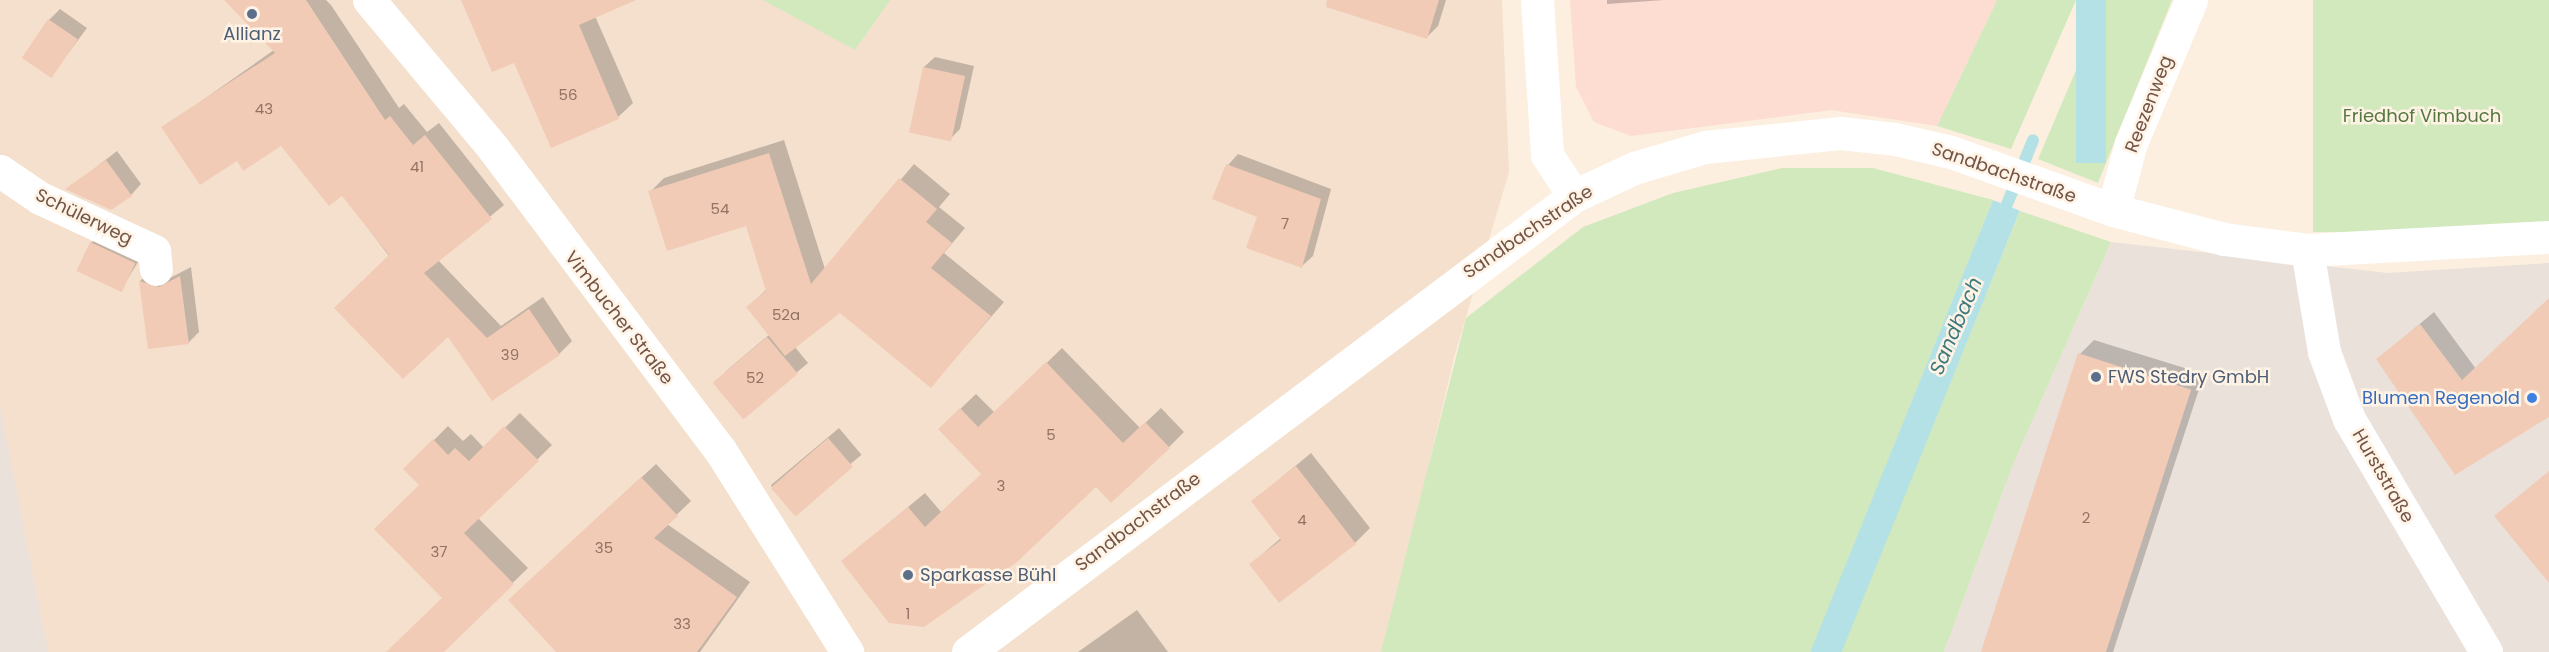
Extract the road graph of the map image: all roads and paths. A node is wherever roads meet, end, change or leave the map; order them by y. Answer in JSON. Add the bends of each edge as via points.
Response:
{"nodes":[{"id":1,"x":369,"y":0,"type":"edge"},
{"id":2,"x":1537,"y":0,"type":"edge"},
{"id":3,"x":2191,"y":0,"type":"edge"},
{"id":4,"x":0,"y":171,"type":"edge"},
{"id":5,"x":1574,"y":196,"type":"junction"},
{"id":6,"x":2113,"y":210,"type":"junction"},
{"id":7,"x":2549,"y":237,"type":"edge"},
{"id":8,"x":2307,"y":250,"type":"junction"},
{"id":9,"x":156,"y":270,"type":"dead end"},
{"id":10,"x":847,"y":652,"type":"edge"},
{"id":11,"x":968,"y":652,"type":"edge"},
{"id":12,"x":2486,"y":652,"type":"edge"}],
"edges":[{"from":1,"to":10,"type":"street","name":"Vimbucher Straße","via":[[493,148],[720,450]]},
{"from":2,"to":5,"type":"street","via":[[1547,155]]},
{"from":3,"to":6,"type":"street","name":"Reezenweg","via":[[2131,143]]},
{"from":4,"to":9,"type":"street","name":"Schülerweg","via":[[40,198],[154,251]]},
{"from":5,"to":6,"type":"street","name":"Sandbachstraße","via":[[1634,168],[1705,147],[1772,136],[1840,133],[1895,140],[1980,162]]},
{"from":5,"to":11,"type":"street","name":"Sandbachstraße"},
{"from":6,"to":8,"type":"street","name":"Sandbachstraße","via":[[2224,239]]},
{"from":7,"to":8,"type":"street","name":"Sandbachstraße"},
{"from":8,"to":12,"type":"street","name":"Hurststraße","via":[[2324,352],[2349,419]]}]}
